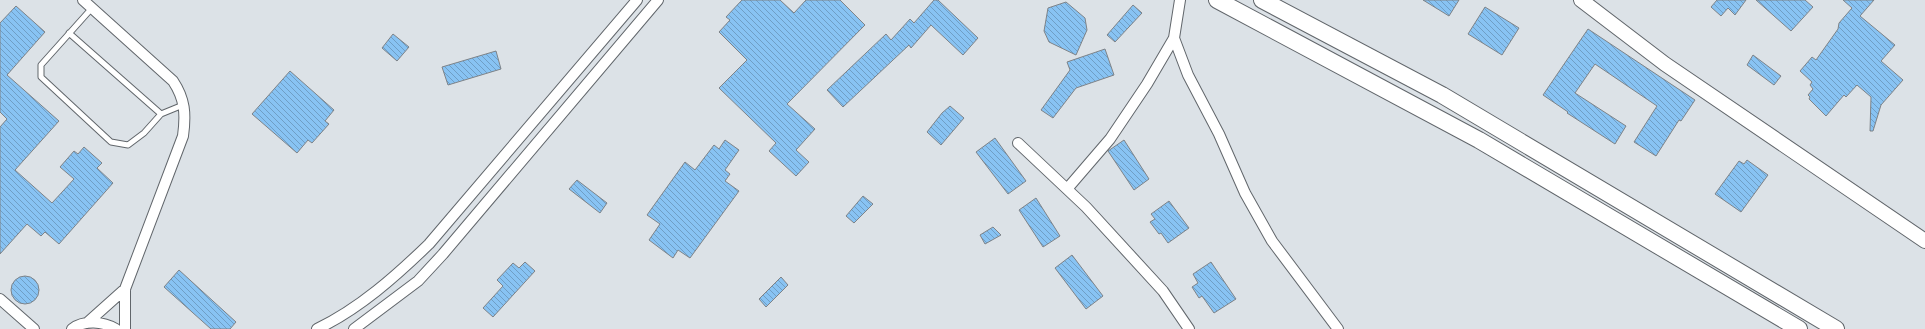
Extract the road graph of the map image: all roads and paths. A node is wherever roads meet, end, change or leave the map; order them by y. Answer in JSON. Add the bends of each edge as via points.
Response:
{"nodes":[{"id":1,"x":83,"y":0,"type":"edge"},
{"id":2,"x":637,"y":0,"type":"edge"},
{"id":3,"x":658,"y":0,"type":"edge"},
{"id":4,"x":1180,"y":0,"type":"edge"},
{"id":5,"x":1217,"y":0,"type":"edge"},
{"id":6,"x":1262,"y":0,"type":"edge"},
{"id":7,"x":1581,"y":0,"type":"edge"},
{"id":8,"x":92,"y":8,"type":"junction"},
{"id":9,"x":69,"y":33,"type":"junction"},
{"id":10,"x":1174,"y":38,"type":"junction"},
{"id":11,"x":183,"y":105,"type":"junction"},
{"id":12,"x":160,"y":114,"type":"junction"},
{"id":13,"x":1018,"y":143,"type":"dead end"},
{"id":14,"x":1067,"y":189,"type":"junction"},
{"id":15,"x":1925,"y":241,"type":"edge"},
{"id":16,"x":125,"y":289,"type":"junction"},
{"id":17,"x":0,"y":299,"type":"edge"},
{"id":18,"x":87,"y":323,"type":"junction"},
{"id":19,"x":34,"y":329,"type":"edge"},
{"id":20,"x":72,"y":329,"type":"edge"},
{"id":21,"x":116,"y":329,"type":"edge"},
{"id":22,"x":125,"y":329,"type":"edge"},
{"id":23,"x":317,"y":329,"type":"edge"},
{"id":24,"x":354,"y":329,"type":"edge"},
{"id":25,"x":1189,"y":329,"type":"edge"},
{"id":26,"x":1338,"y":329,"type":"edge"},
{"id":27,"x":1799,"y":329,"type":"edge"},
{"id":28,"x":1836,"y":329,"type":"edge"}],
"edges":[{"from":1,"to":8,"type":"street"},
{"from":2,"to":23,"type":"street","via":[[429,244],[378,290],[345,314]]},
{"from":3,"to":24,"type":"street","via":[[444,254],[418,281]]},
{"from":4,"to":10,"type":"street"},
{"from":5,"to":27,"type":"main road","via":[[1479,140]]},
{"from":6,"to":28,"type":"main road","via":[[1442,95]]},
{"from":7,"to":15,"type":"street","via":[[1665,64]]},
{"from":8,"to":9,"type":"lane"},
{"from":8,"to":11,"type":"street","via":[[173,81],[181,94]]},
{"from":9,"to":12,"type":"lane"},
{"from":9,"to":12,"type":"lane","via":[[40,65],[41,77],[111,142],[128,146],[144,133]]},
{"from":10,"to":14,"type":"street","via":[[1110,139]]},
{"from":10,"to":26,"type":"street","via":[[1188,75],[1219,134],[1245,193],[1272,241]]},
{"from":11,"to":12,"type":"lane"},
{"from":11,"to":16,"type":"street","via":[[183,136]]},
{"from":13,"to":14,"type":"street"},
{"from":14,"to":25,"type":"street","via":[[1163,291]]},
{"from":16,"to":18,"type":"street"},
{"from":16,"to":22,"type":"street"},
{"from":17,"to":19,"type":"street"},
{"from":18,"to":20,"type":"street"},
{"from":18,"to":21,"type":"street","via":[[101,323]]}]}
